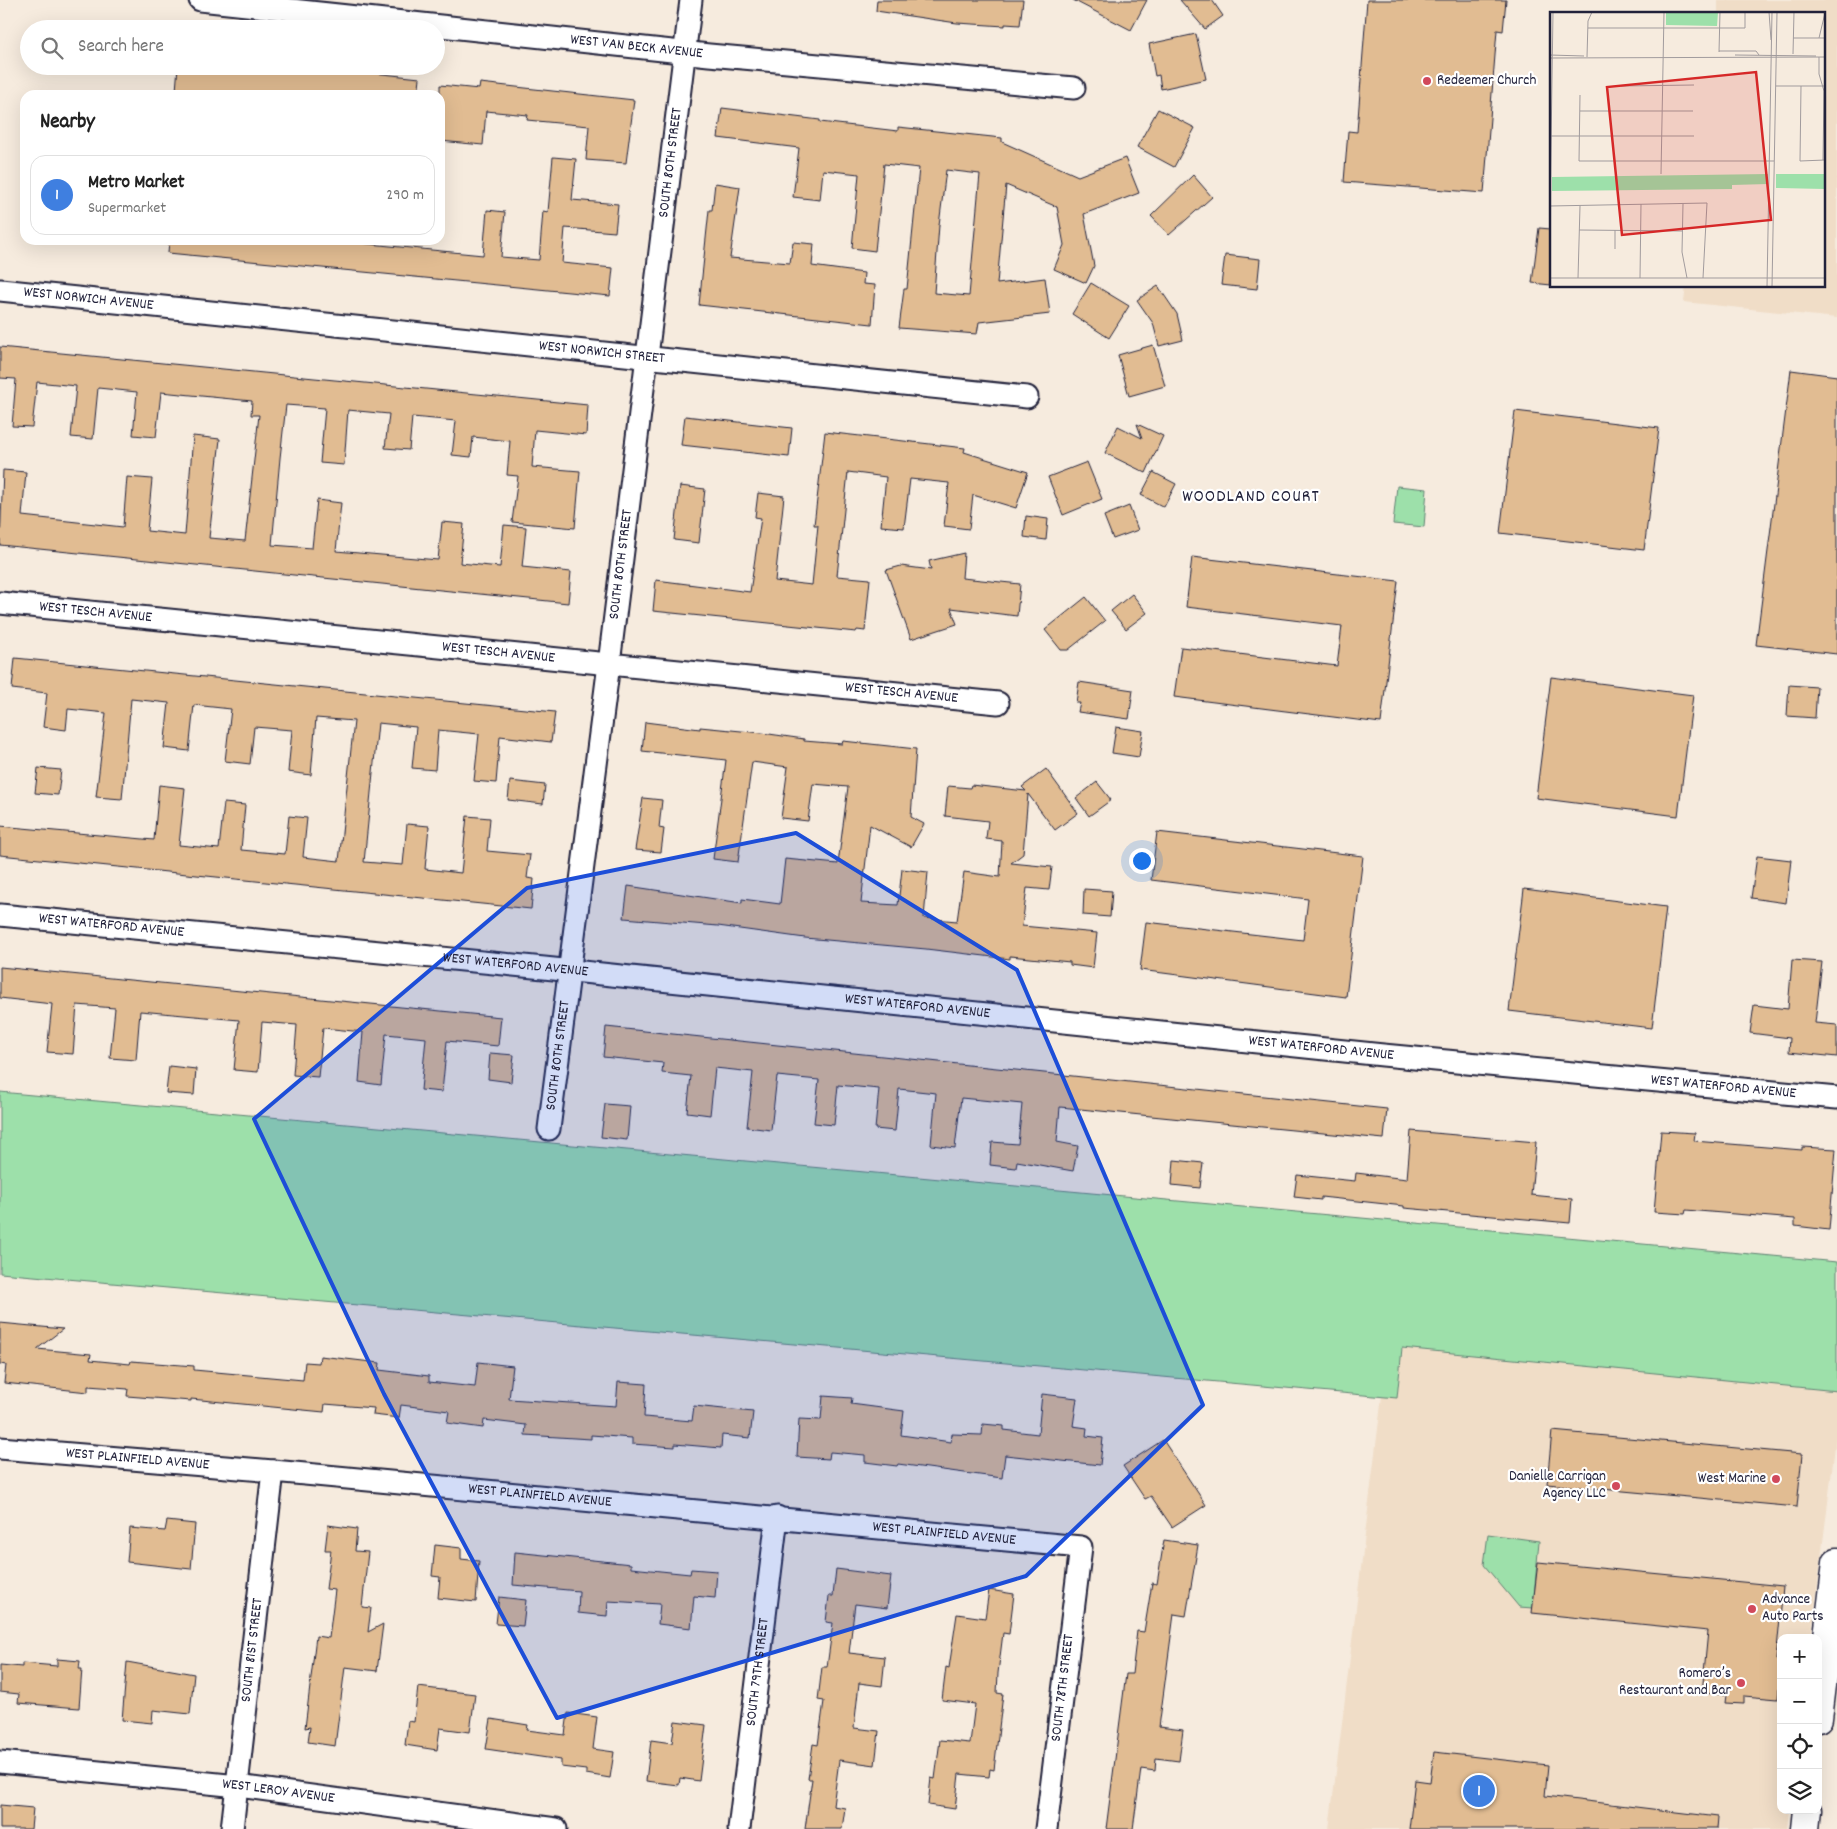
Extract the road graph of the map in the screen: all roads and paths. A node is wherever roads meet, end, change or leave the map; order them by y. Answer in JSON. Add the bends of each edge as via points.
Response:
{"nodes":[{"id":1,"x":200,"y":0,"type":"edge"},
{"id":2,"x":691,"y":0,"type":"edge"},
{"id":3,"x":386,"y":20,"type":"edge"},
{"id":4,"x":445,"y":26,"type":"edge"},
{"id":5,"x":684,"y":52,"type":"junction"},
{"id":6,"x":1074,"y":88,"type":"dead end"},
{"id":7,"x":0,"y":290,"type":"edge"},
{"id":8,"x":176,"y":308,"type":"joint"},
{"id":9,"x":646,"y":357,"type":"junction"},
{"id":10,"x":1027,"y":396,"type":"dead end"},
{"id":11,"x":0,"y":603,"type":"edge"},
{"id":12,"x":609,"y":664,"type":"junction"},
{"id":13,"x":998,"y":703,"type":"dead end"},
{"id":14,"x":0,"y":915,"type":"edge"},
{"id":15,"x":571,"y":971,"type":"junction"},
{"id":16,"x":1837,"y":1098,"type":"edge"},
{"id":17,"x":549,"y":1129,"type":"dead end"},
{"id":18,"x":0,"y":1448,"type":"edge"},
{"id":19,"x":273,"y":1471,"type":"junction"},
{"id":20,"x":777,"y":1517,"type":"junction"},
{"id":21,"x":1081,"y":1547,"type":"joint"},
{"id":22,"x":1836,"y":1572,"type":"edge"},
{"id":23,"x":1822,"y":1686,"type":"edge"},
{"id":24,"x":0,"y":1762,"type":"edge"},
{"id":25,"x":238,"y":1786,"type":"junction"},
{"id":26,"x":1807,"y":1814,"type":"edge"},
{"id":27,"x":232,"y":1829,"type":"edge"},
{"id":28,"x":556,"y":1829,"type":"edge"},
{"id":29,"x":739,"y":1829,"type":"edge"},
{"id":30,"x":1046,"y":1829,"type":"edge"},
{"id":31,"x":1805,"y":1829,"type":"edge"}],
"edges":[{"from":1,"to":3,"type":"street","name":"WEST VAN BECK AVENUE"},
{"from":2,"to":5,"type":"street","name":"SOUTH 80TH STREET"},
{"from":4,"to":5,"type":"street","name":"WEST VAN BECK AVENUE"},
{"from":5,"to":6,"type":"street","name":"WEST VAN BECK AVENUE"},
{"from":5,"to":9,"type":"street","name":"SOUTH 80TH STREET"},
{"from":7,"to":8,"type":"street","name":"WEST NORWICH AVENUE"},
{"from":8,"to":9,"type":"street","name":"WEST NORWICH STREET"},
{"from":9,"to":10,"type":"street","name":"WEST NORWICH STREET"},
{"from":9,"to":12,"type":"street","name":"SOUTH 80TH STREET"},
{"from":11,"to":12,"type":"street","name":"WEST TESCH AVENUE"},
{"from":12,"to":13,"type":"street","name":"WEST TESCH AVENUE"},
{"from":12,"to":15,"type":"street","name":"SOUTH 80TH STREET"},
{"from":14,"to":15,"type":"street","name":"WEST WATERFORD AVENUE"},
{"from":15,"to":16,"type":"street","name":"WEST WATERFORD AVENUE","via":[[1383,1055]]},
{"from":15,"to":17,"type":"street","name":"SOUTH 80TH STREET"},
{"from":18,"to":19,"type":"street","name":"WEST PLAINFIELD AVENUE"},
{"from":19,"to":20,"type":"street","name":"WEST PLAINFIELD AVENUE"},
{"from":19,"to":25,"type":"street","name":"SOUTH 81ST STREET"},
{"from":20,"to":21,"type":"street","name":"WEST PLAINFIELD AVENUE"},
{"from":20,"to":29,"type":"street","name":"SOUTH 79TH STREET"},
{"from":21,"to":30,"type":"street","name":"SOUTH 78TH STREET"},
{"from":22,"to":23,"type":"main road"},
{"from":24,"to":25,"type":"street","name":"WEST LEROY AVENUE"},
{"from":25,"to":27,"type":"street","name":"SOUTH 81ST STREET"},
{"from":25,"to":28,"type":"street","name":"WEST LEROY AVENUE"},
{"from":26,"to":31,"type":"main road"}]}
